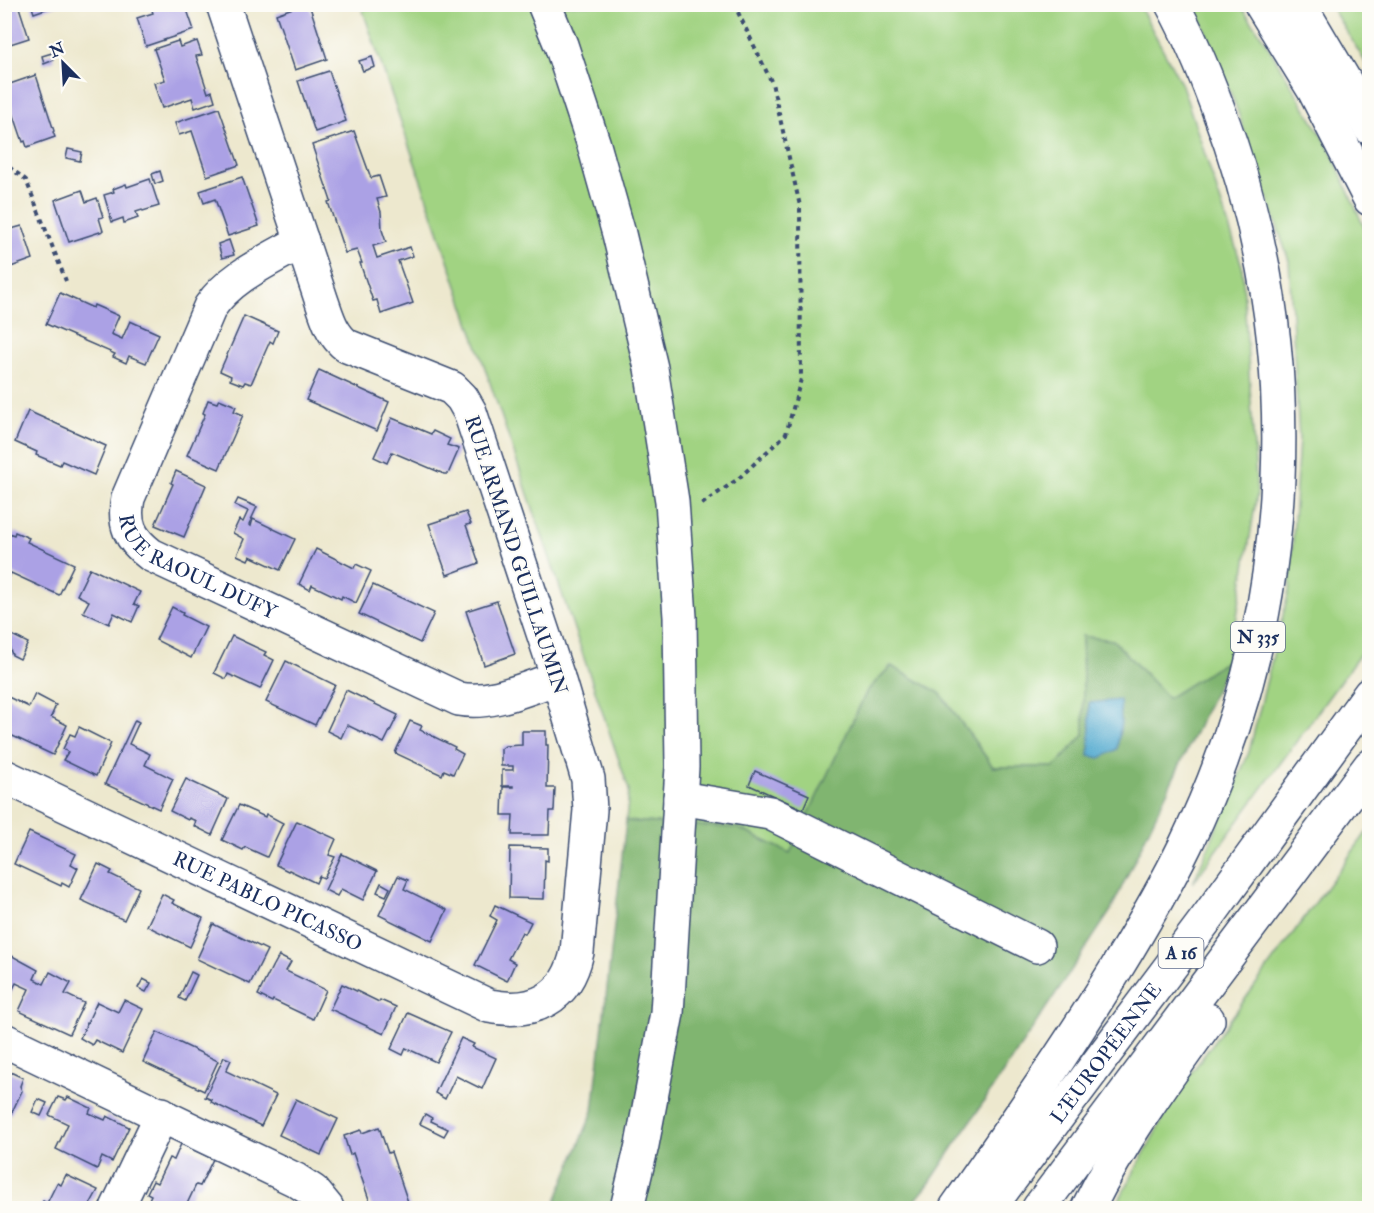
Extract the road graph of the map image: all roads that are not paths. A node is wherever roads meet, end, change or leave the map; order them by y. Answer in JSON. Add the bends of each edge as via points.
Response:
{"nodes":[{"id":1,"x":223,"y":4,"type":"edge"},
{"id":2,"x":544,"y":4,"type":"edge"},
{"id":3,"x":1172,"y":4,"type":"edge"},
{"id":4,"x":1260,"y":4,"type":"edge"},
{"id":5,"x":1299,"y":4,"type":"edge"},
{"id":6,"x":1370,"y":128,"type":"edge"},
{"id":7,"x":1370,"y":199,"type":"edge"},
{"id":8,"x":302,"y":241,"type":"junction"},
{"id":9,"x":558,"y":678,"type":"junction"},
{"id":10,"x":1370,"y":694,"type":"edge"},
{"id":11,"x":1370,"y":766,"type":"edge"},
{"id":12,"x":4,"y":776,"type":"edge"},
{"id":13,"x":1370,"y":782,"type":"edge"},
{"id":14,"x":680,"y":798,"type":"junction"},
{"id":15,"x":1037,"y":946,"type":"dead end"},
{"id":16,"x":537,"y":1005,"type":"joint"},
{"id":17,"x":4,"y":1040,"type":"edge"},
{"id":18,"x":162,"y":1114,"type":"junction"},
{"id":19,"x":117,"y":1209,"type":"edge"},
{"id":20,"x":327,"y":1209,"type":"edge"},
{"id":21,"x":627,"y":1209,"type":"edge"},
{"id":22,"x":956,"y":1209,"type":"edge"},
{"id":23,"x":989,"y":1209,"type":"edge"},
{"id":24,"x":1039,"y":1209,"type":"edge"},
{"id":25,"x":1088,"y":1209,"type":"edge"}],
"edges":[{"from":1,"to":8,"type":"main road","name":"RUE ARMAND GUILLAUMIN"},
{"from":2,"to":14,"type":"main road","via":[[594,145],[651,368],[672,501],[681,617]]},
{"from":3,"to":22,"type":"main road","number":"N 335","via":[[1197,55],[1234,152],[1270,303],[1280,461],[1275,533],[1257,646],[1214,780],[1160,894],[1090,1012]]},
{"from":4,"to":7,"type":"main road","via":[[1314,90]]},
{"from":5,"to":6,"type":"main road"},
{"from":8,"to":9,"type":"main road","name":"RUE ARMAND GUILLAUMIN","via":[[328,322],[342,342],[452,388],[462,398],[470,412]]},
{"from":8,"to":9,"type":"main road","name":"RUE RAOUL DUFY","via":[[234,282],[210,308],[128,498],[126,521],[132,537],[151,555],[459,699],[479,701]]},
{"from":9,"to":16,"type":"main road","name":"RUE ARMAND GUILLAUMIN","via":[[588,779],[590,810],[575,964],[558,991]]},
{"from":10,"to":23,"type":"main road","name":"L'EUROPÉENNE","number":"A 16"},
{"from":11,"to":24,"type":"main road","name":"L'EUROPÉENNE","number":"A 16"},
{"from":12,"to":16,"type":"main road","name":"RUE PABLO PICASSO","via":[[489,1006],[513,1010]]},
{"from":13,"to":25,"type":"main road","via":[[1137,1122]]},
{"from":14,"to":15,"type":"main road","via":[[770,813]]},
{"from":14,"to":21,"type":"main road","via":[[666,1013]]},
{"from":17,"to":18,"type":"main road"},
{"from":18,"to":19,"type":"main road"},
{"from":18,"to":20,"type":"main road","via":[[296,1180],[313,1191]]}]}
